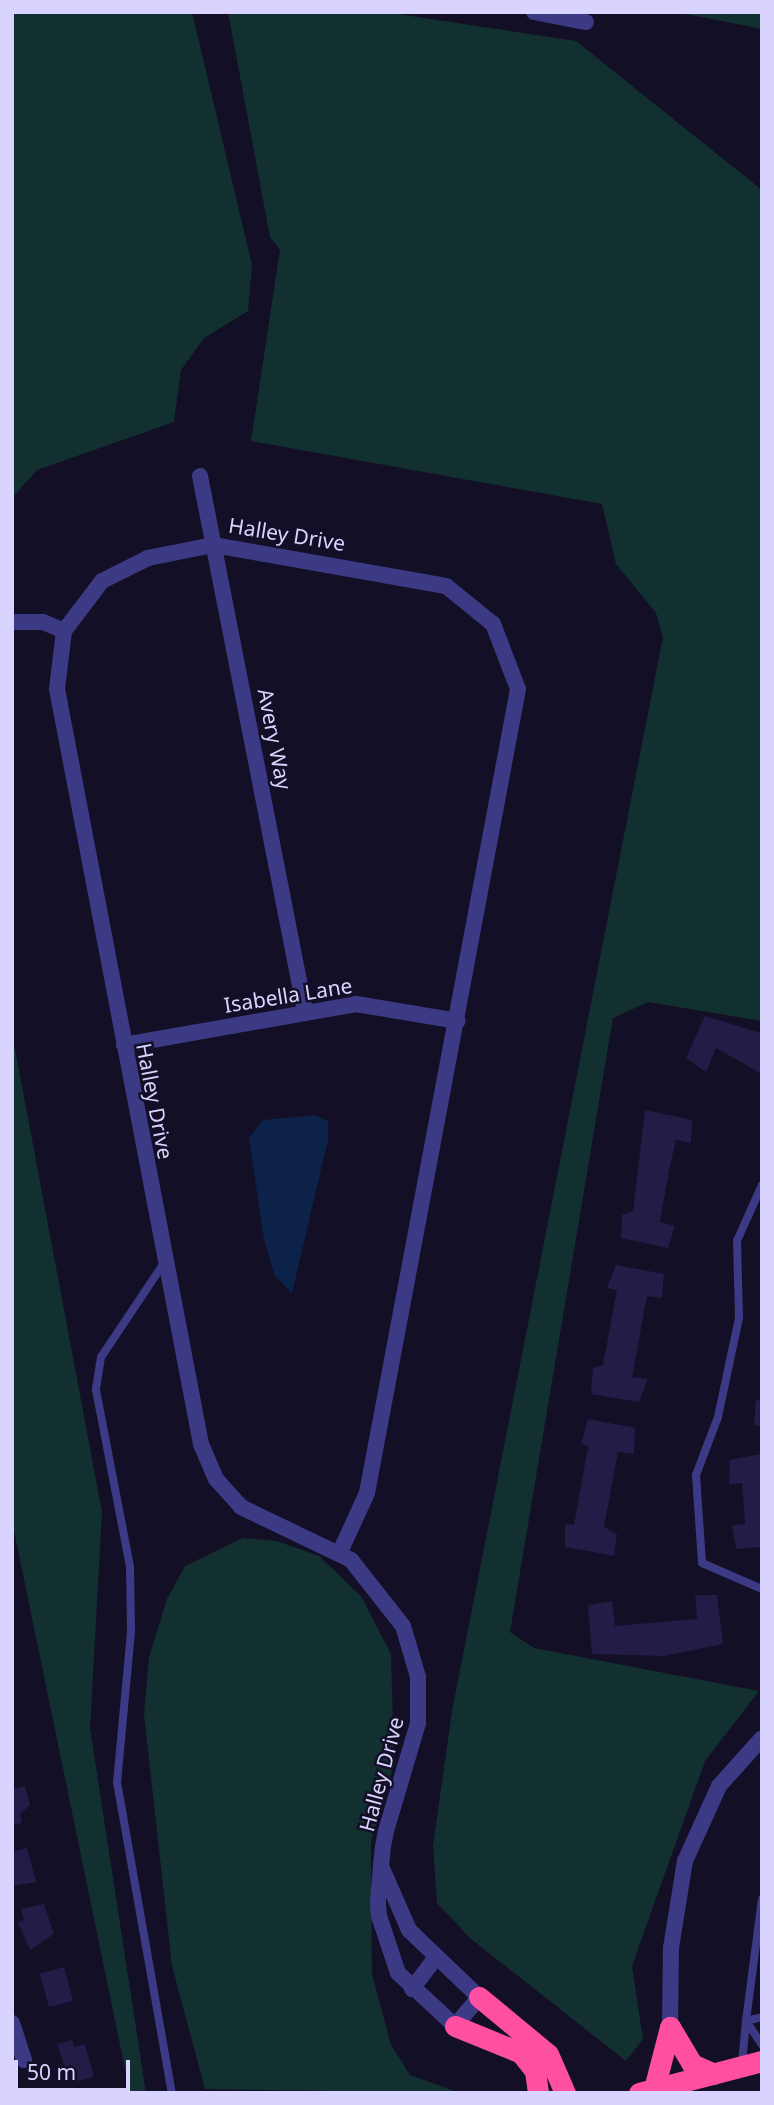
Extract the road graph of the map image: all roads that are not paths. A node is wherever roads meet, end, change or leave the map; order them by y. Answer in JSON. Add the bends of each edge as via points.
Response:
{"nodes":[{"id":1,"x":534,"y":12,"type":"edge"},
{"id":2,"x":586,"y":22,"type":"dead end"},
{"id":3,"x":200,"y":476,"type":"dead end"},
{"id":4,"x":213,"y":544,"type":"junction"},
{"id":5,"x":12,"y":622,"type":"edge"},
{"id":6,"x":64,"y":631,"type":"junction"},
{"id":7,"x":304,"y":1011,"type":"junction"},
{"id":8,"x":458,"y":1021,"type":"junction"},
{"id":9,"x":124,"y":1045,"type":"junction"},
{"id":10,"x":762,"y":1185,"type":"edge"},
{"id":11,"x":164,"y":1263,"type":"junction"},
{"id":12,"x":340,"y":1552,"type":"junction"},
{"id":13,"x":762,"y":1589,"type":"edge"},
{"id":14,"x":762,"y":1738,"type":"edge"},
{"id":15,"x":381,"y":1866,"type":"junction"},
{"id":16,"x":762,"y":1899,"type":"edge"},
{"id":17,"x":435,"y":1958,"type":"junction"},
{"id":18,"x":412,"y":1989,"type":"junction"},
{"id":19,"x":479,"y":1997,"type":"junction"},
{"id":20,"x":762,"y":2017,"type":"edge"},
{"id":21,"x":747,"y":2021,"type":"junction"},
{"id":22,"x":12,"y":2023,"type":"edge"},
{"id":23,"x":455,"y":2025,"type":"junction"},
{"id":24,"x":670,"y":2027,"type":"junction"},
{"id":25,"x":762,"y":2045,"type":"edge"},
{"id":26,"x":24,"y":2060,"type":"dead end"},
{"id":27,"x":752,"y":2064,"type":"edge"},
{"id":28,"x":714,"y":2074,"type":"junction"},
{"id":29,"x":762,"y":2074,"type":"edge"},
{"id":30,"x":646,"y":2091,"type":"edge"},
{"id":31,"x":172,"y":2093,"type":"edge"},
{"id":32,"x":538,"y":2093,"type":"edge"},
{"id":33,"x":565,"y":2093,"type":"edge"},
{"id":34,"x":692,"y":2093,"type":"edge"}],
"edges":[{"from":1,"to":2,"type":"street"},
{"from":3,"to":4,"type":"street","name":"Avery Way"},
{"from":4,"to":6,"type":"street","name":"Halley Drive","via":[[114,572],[91,592]]},
{"from":4,"to":7,"type":"street","name":"Avery Way"},
{"from":4,"to":8,"type":"street","name":"Halley Drive","via":[[432,580],[472,602],[501,636],[516,676],[516,716]]},
{"from":5,"to":6,"type":"street","via":[[43,622]]},
{"from":6,"to":9,"type":"street","name":"Halley Drive","via":[[57,689]]},
{"from":7,"to":8,"type":"street","name":"Isabella Lane","via":[[377,1005]]},
{"from":7,"to":9,"type":"street","name":"Isabella Lane"},
{"from":8,"to":12,"type":"street","name":"Halley Drive","via":[[368,1493]]},
{"from":9,"to":11,"type":"street","name":"Halley Drive"},
{"from":10,"to":13,"type":"lane","via":[[737,1241],[739,1318],[718,1417],[696,1475],[702,1563]]},
{"from":11,"to":12,"type":"street","name":"Halley Drive","via":[[195,1425],[216,1479],[257,1517]]},
{"from":11,"to":31,"type":"lane","via":[[101,1357],[96,1390],[130,1581],[117,1782]]},
{"from":12,"to":15,"type":"street","name":"Halley Drive","via":[[394,1610],[418,1677],[416,1739],[390,1814]]},
{"from":14,"to":24,"type":"street","via":[[719,1786],[689,1850],[673,1924]]},
{"from":15,"to":17,"type":"street","name":"Halley Drive","via":[[396,1910]]},
{"from":15,"to":18,"type":"street","name":"Halley Drive","via":[[384,1941]]},
{"from":16,"to":21,"type":"lane"},
{"from":17,"to":18,"type":"street"},
{"from":17,"to":19,"type":"street","name":"Halley Drive"},
{"from":18,"to":23,"type":"street","name":"Halley Drive"},
{"from":19,"to":23,"type":"street"},
{"from":19,"to":33,"type":"highway","via":[[548,2054]]},
{"from":20,"to":21,"type":"lane"},
{"from":21,"to":25,"type":"lane"},
{"from":21,"to":27,"type":"lane"},
{"from":22,"to":26,"type":"street"},
{"from":23,"to":32,"type":"highway","via":[[527,2058]]},
{"from":24,"to":28,"type":"highway","via":[[692,2064]]},
{"from":24,"to":30,"type":"highway"},
{"from":27,"to":28,"type":"highway"},
{"from":28,"to":30,"type":"highway"},
{"from":29,"to":34,"type":"highway"}]}
